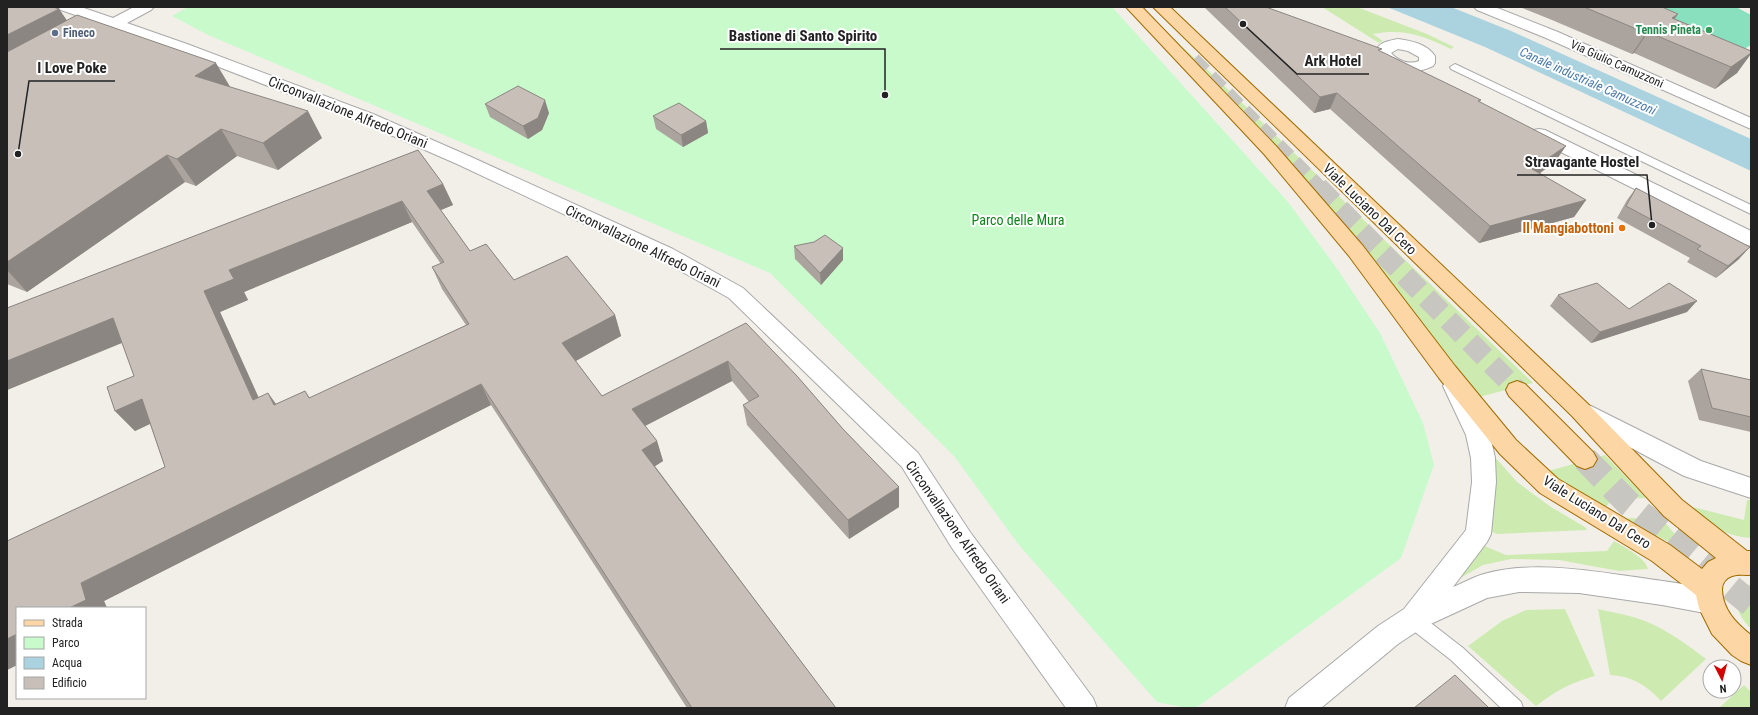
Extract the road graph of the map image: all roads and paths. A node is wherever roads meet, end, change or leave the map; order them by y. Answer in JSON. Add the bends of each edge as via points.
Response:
{"nodes":[{"id":1,"x":66,"y":7,"type":"edge"},
{"id":2,"x":146,"y":7,"type":"edge"},
{"id":3,"x":1134,"y":7,"type":"edge"},
{"id":4,"x":1161,"y":7,"type":"edge"},
{"id":5,"x":1482,"y":7,"type":"edge"},
{"id":6,"x":115,"y":23,"type":"junction"},
{"id":7,"x":94,"y":34,"type":"edge"},
{"id":8,"x":1410,"y":67,"type":"edge"},
{"id":9,"x":1454,"y":67,"type":"dead end"},
{"id":10,"x":1431,"y":80,"type":"edge"},
{"id":11,"x":1751,"y":124,"type":"edge"},
{"id":12,"x":1523,"y":126,"type":"edge"},
{"id":13,"x":1751,"y":210,"type":"edge"},
{"id":14,"x":1751,"y":239,"type":"edge"},
{"id":15,"x":1447,"y":372,"type":"junction"},
{"id":16,"x":1517,"y":390,"type":"tunnel mouth"},
{"id":17,"x":1580,"y":410,"type":"junction"},
{"id":18,"x":1585,"y":459,"type":"tunnel mouth"},
{"id":19,"x":1751,"y":488,"type":"edge"},
{"id":20,"x":1746,"y":562,"type":"edge"},
{"id":21,"x":1709,"y":595,"type":"junction"},
{"id":22,"x":1412,"y":619,"type":"junction"},
{"id":23,"x":1751,"y":652,"type":"edge"},
{"id":24,"x":1083,"y":708,"type":"edge"},
{"id":25,"x":1299,"y":708,"type":"edge"},
{"id":26,"x":1514,"y":708,"type":"edge"}],
"edges":[{"from":1,"to":6,"type":"street","name":"Circonvallazione Alfredo Oriani"},
{"from":2,"to":6,"type":"street"},
{"from":3,"to":15,"type":"main road","name":"Viale Luciano Dal Cero","via":[[1275,156],[1356,251]]},
{"from":4,"to":17,"type":"main road","name":"Viale Luciano Dal Cero"},
{"from":5,"to":11,"type":"street","name":"Via Giulio Camuzzoni","via":[[1552,35]]},
{"from":6,"to":7,"type":"street"},
{"from":6,"to":24,"type":"street","name":"Circonvallazione Alfredo Oriani","via":[[360,115],[464,160],[666,254],[736,293],[910,460],[961,540]]},
{"from":8,"to":10,"type":"street"},
{"from":9,"to":13,"type":"lane"},
{"from":12,"to":14,"type":"street"},
{"from":15,"to":21,"type":"main road","name":"Viale Luciano Dal Cero","via":[[1508,447],[1550,486],[1661,553]]},
{"from":15,"to":22,"type":"street","name":"Viale Luciano Dal Cero","via":[[1478,435],[1483,458],[1484,482],[1478,534]]},
{"from":16,"to":18,"type":"main road"},
{"from":17,"to":19,"type":"street","name":"Viale Luciano Dal Cero","via":[[1694,469]]},
{"from":17,"to":20,"type":"main road","name":"Viale Luciano Dal Cero","via":[[1673,508]]},
{"from":20,"to":21,"type":"main road","via":[[1724,565],[1712,574]]},
{"from":21,"to":22,"type":"street","name":"Viale Luciano Dal Cero","via":[[1662,593],[1579,581],[1519,580],[1484,586]]},
{"from":21,"to":23,"type":"main road","via":[[1718,620],[1733,638]]},
{"from":22,"to":25,"type":"street","name":"Viale Luciano Dal Cero","via":[[1388,634]]},
{"from":22,"to":26,"type":"lane","via":[[1457,654]]}]}
